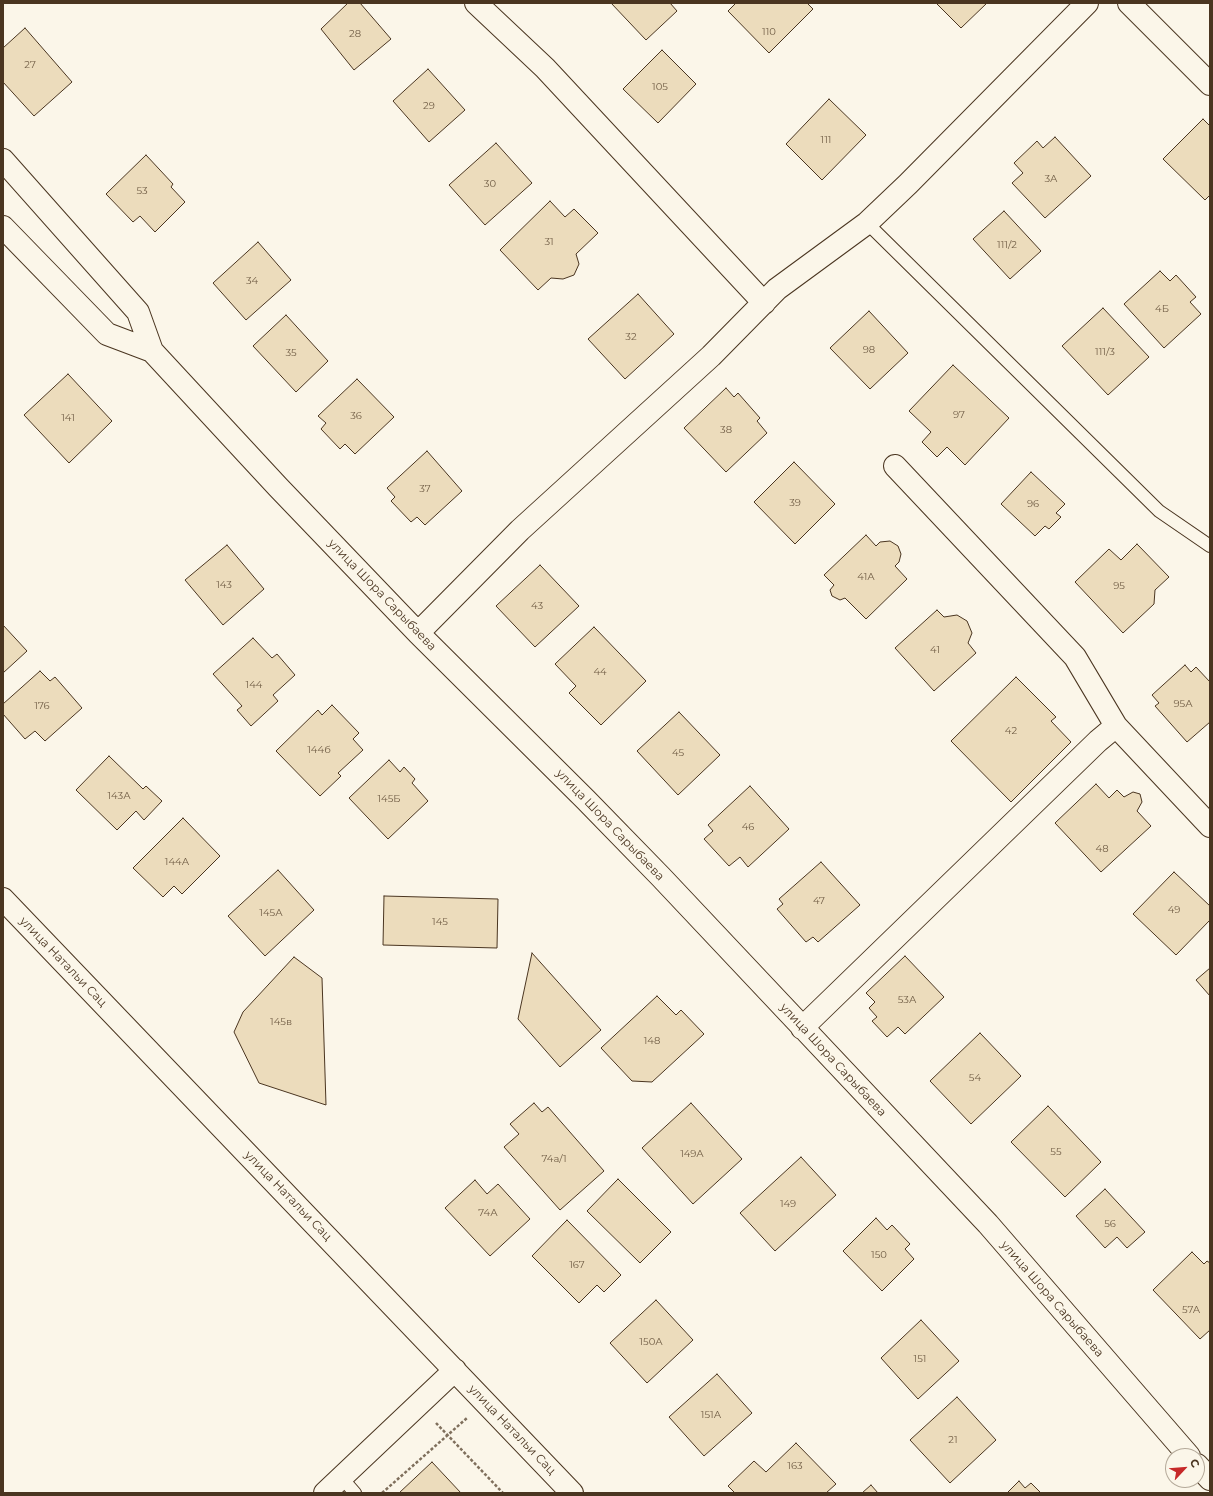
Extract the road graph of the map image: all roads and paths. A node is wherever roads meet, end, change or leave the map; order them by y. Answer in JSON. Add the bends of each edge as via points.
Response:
{"nodes":[{"id":1,"x":476,"y":3,"type":"edge"},
{"id":2,"x":1087,"y":3,"type":"edge"},
{"id":3,"x":1129,"y":3,"type":"edge"},
{"id":4,"x":1210,"y":84,"type":"edge"},
{"id":5,"x":3,"y":160,"type":"edge"},
{"id":6,"x":867,"y":223,"type":"junction"},
{"id":7,"x":3,"y":227,"type":"edge"},
{"id":8,"x":764,"y":302,"type":"junction"},
{"id":9,"x":152,"y":351,"type":"junction"},
{"id":10,"x":895,"y":466,"type":"dead end"},
{"id":11,"x":1210,"y":546,"type":"edge"},
{"id":12,"x":418,"y":633,"type":"junction"},
{"id":13,"x":1116,"y":726,"type":"junction"},
{"id":14,"x":1210,"y":826,"type":"edge"},
{"id":15,"x":3,"y":899,"type":"edge"},
{"id":16,"x":802,"y":1028,"type":"junction"},
{"id":17,"x":455,"y":1370,"type":"junction"},
{"id":18,"x":419,"y":1404,"type":"junction"},
{"id":19,"x":469,"y":1417,"type":"dead end"},
{"id":20,"x":448,"y":1435,"type":"junction"},
{"id":21,"x":1182,"y":1448,"type":"edge"},
{"id":22,"x":348,"y":1485,"type":"edge"},
{"id":23,"x":325,"y":1493,"type":"edge"},
{"id":24,"x":382,"y":1493,"type":"edge"},
{"id":25,"x":503,"y":1493,"type":"edge"},
{"id":26,"x":572,"y":1493,"type":"edge"}],
"edges":[{"from":1,"to":8,"type":"street","via":[[545,68]]},
{"from":2,"to":6,"type":"street"},
{"from":3,"to":4,"type":"street"},
{"from":5,"to":9,"type":"street","via":[[138,312]]},
{"from":6,"to":8,"type":"street","via":[[777,289]]},
{"from":6,"to":11,"type":"lane","via":[[1159,511]]},
{"from":7,"to":9,"type":"street","name":"улица Шора Сарыбаева","via":[[107,334]]},
{"from":8,"to":12,"type":"street","via":[[711,356],[520,530]]},
{"from":9,"to":12,"type":"street","name":"улица Шора Сарыбаева"},
{"from":10,"to":13,"type":"street","via":[[1075,657]]},
{"from":12,"to":16,"type":"street","name":"улица Шора Сарыбаева","via":[[661,877]]},
{"from":13,"to":14,"type":"street"},
{"from":13,"to":16,"type":"street"},
{"from":15,"to":17,"type":"street","name":"улица Натальи Сац"},
{"from":16,"to":21,"type":"street","name":"улица Шора Сарыбаева","via":[[988,1224]]},
{"from":17,"to":18,"type":"street"},
{"from":17,"to":26,"type":"street","name":"улица Натальи Сац"},
{"from":18,"to":20,"type":"path"},
{"from":18,"to":22,"type":"street"},
{"from":19,"to":20,"type":"path"},
{"from":20,"to":24,"type":"path"},
{"from":20,"to":25,"type":"path"},
{"from":22,"to":23,"type":"street"}]}
